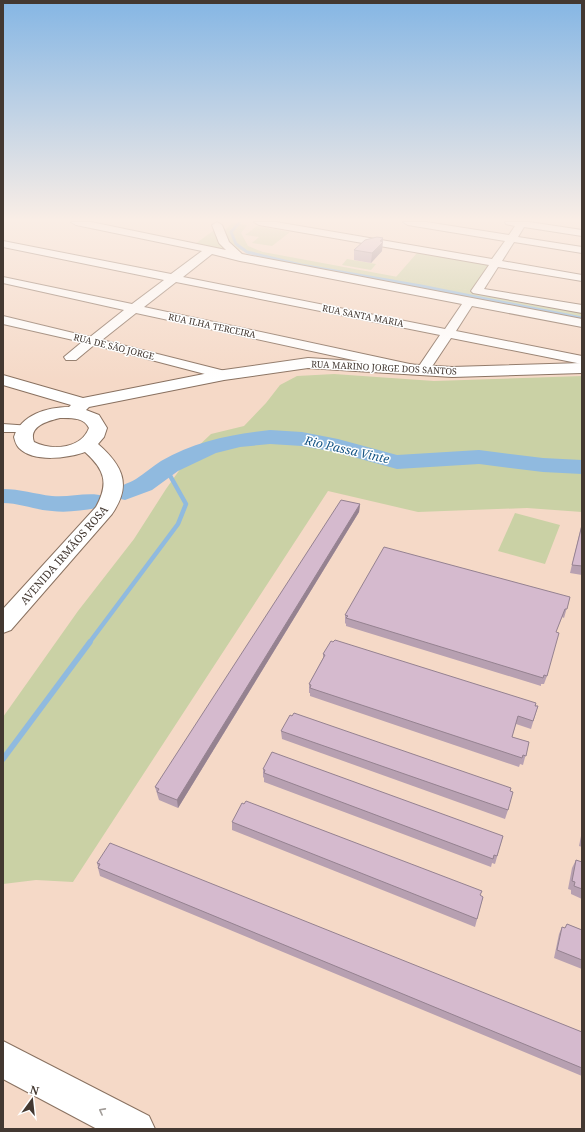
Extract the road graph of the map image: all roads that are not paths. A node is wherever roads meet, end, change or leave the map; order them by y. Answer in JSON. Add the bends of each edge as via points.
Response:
{"nodes":[{"id":1,"x":158,"y":275,"type":"edge"},
{"id":2,"x":178,"y":275,"type":"edge"},
{"id":3,"x":328,"y":275,"type":"edge"},
{"id":4,"x":488,"y":275,"type":"edge"},
{"id":5,"x":564,"y":275,"type":"edge"},
{"id":6,"x":174,"y":278,"type":"junction"},
{"id":7,"x":582,"y":278,"type":"edge"},
{"id":8,"x":3,"y":280,"type":"edge"},
{"id":9,"x":469,"y":302,"type":"junction"},
{"id":10,"x":134,"y":309,"type":"junction"},
{"id":11,"x":582,"y":309,"type":"edge"},
{"id":12,"x":3,"y":320,"type":"edge"},
{"id":13,"x":582,"y":323,"type":"edge"},
{"id":14,"x":448,"y":333,"type":"junction"},
{"id":15,"x":92,"y":341,"type":"junction"},
{"id":16,"x":71,"y":357,"type":"dead end"},
{"id":17,"x":582,"y":360,"type":"edge"},
{"id":18,"x":582,"y":368,"type":"edge"},
{"id":19,"x":422,"y":371,"type":"junction"},
{"id":20,"x":224,"y":375,"type":"junction"},
{"id":21,"x":3,"y":380,"type":"edge"},
{"id":22,"x":78,"y":408,"type":"junction"},
{"id":23,"x":3,"y":428,"type":"edge"},
{"id":24,"x":26,"y":429,"type":"junction"},
{"id":25,"x":86,"y":444,"type":"junction"},
{"id":26,"x":3,"y":624,"type":"edge"},
{"id":27,"x":3,"y":1059,"type":"edge"},
{"id":28,"x":136,"y":1129,"type":"edge"}],
"edges":[{"from":1,"to":6,"type":"street","name":"RUA SANTA MARIA"},
{"from":2,"to":6,"type":"street"},
{"from":3,"to":9,"type":"street"},
{"from":4,"to":11,"type":"street","via":[[477,290]]},
{"from":5,"to":7,"type":"street"},
{"from":6,"to":10,"type":"street"},
{"from":6,"to":14,"type":"street","name":"RUA SANTA MARIA"},
{"from":8,"to":10,"type":"street","name":"RUA ILHA TERCEIRA"},
{"from":9,"to":13,"type":"street"},
{"from":9,"to":14,"type":"street"},
{"from":10,"to":15,"type":"street"},
{"from":10,"to":19,"type":"street","name":"RUA ILHA TERCEIRA"},
{"from":12,"to":15,"type":"street","name":"RUA DE SÃO JORGE"},
{"from":14,"to":17,"type":"street","name":"RUA SANTA MARIA"},
{"from":14,"to":19,"type":"street"},
{"from":15,"to":16,"type":"street"},
{"from":15,"to":20,"type":"street","name":"RUA DE SÃO JORGE"},
{"from":18,"to":19,"type":"street","name":"RUA MARINO JORGE DOS SANTOS","via":[[480,372]]},
{"from":19,"to":20,"type":"street","name":"RUA MARINO JORGE DOS SANTOS","via":[[308,363]]},
{"from":20,"to":22,"type":"street","name":"RUA MARINO JORGE DOS SANTOS"},
{"from":21,"to":22,"type":"street"},
{"from":22,"to":24,"type":"street","name":"RUA MARINO JORGE DOS SANTOS","via":[[46,416]]},
{"from":22,"to":25,"type":"street","via":[[97,425],[95,437]]},
{"from":23,"to":24,"type":"street"},
{"from":24,"to":25,"type":"street","via":[[23,437],[26,445],[42,452],[66,452]]},
{"from":25,"to":26,"type":"street","name":"AVENIDA IRMÃOS ROSA","via":[[113,472],[115,486],[110,502]]},
{"from":28,"to":27,"type":"street","one_way":true}]}
